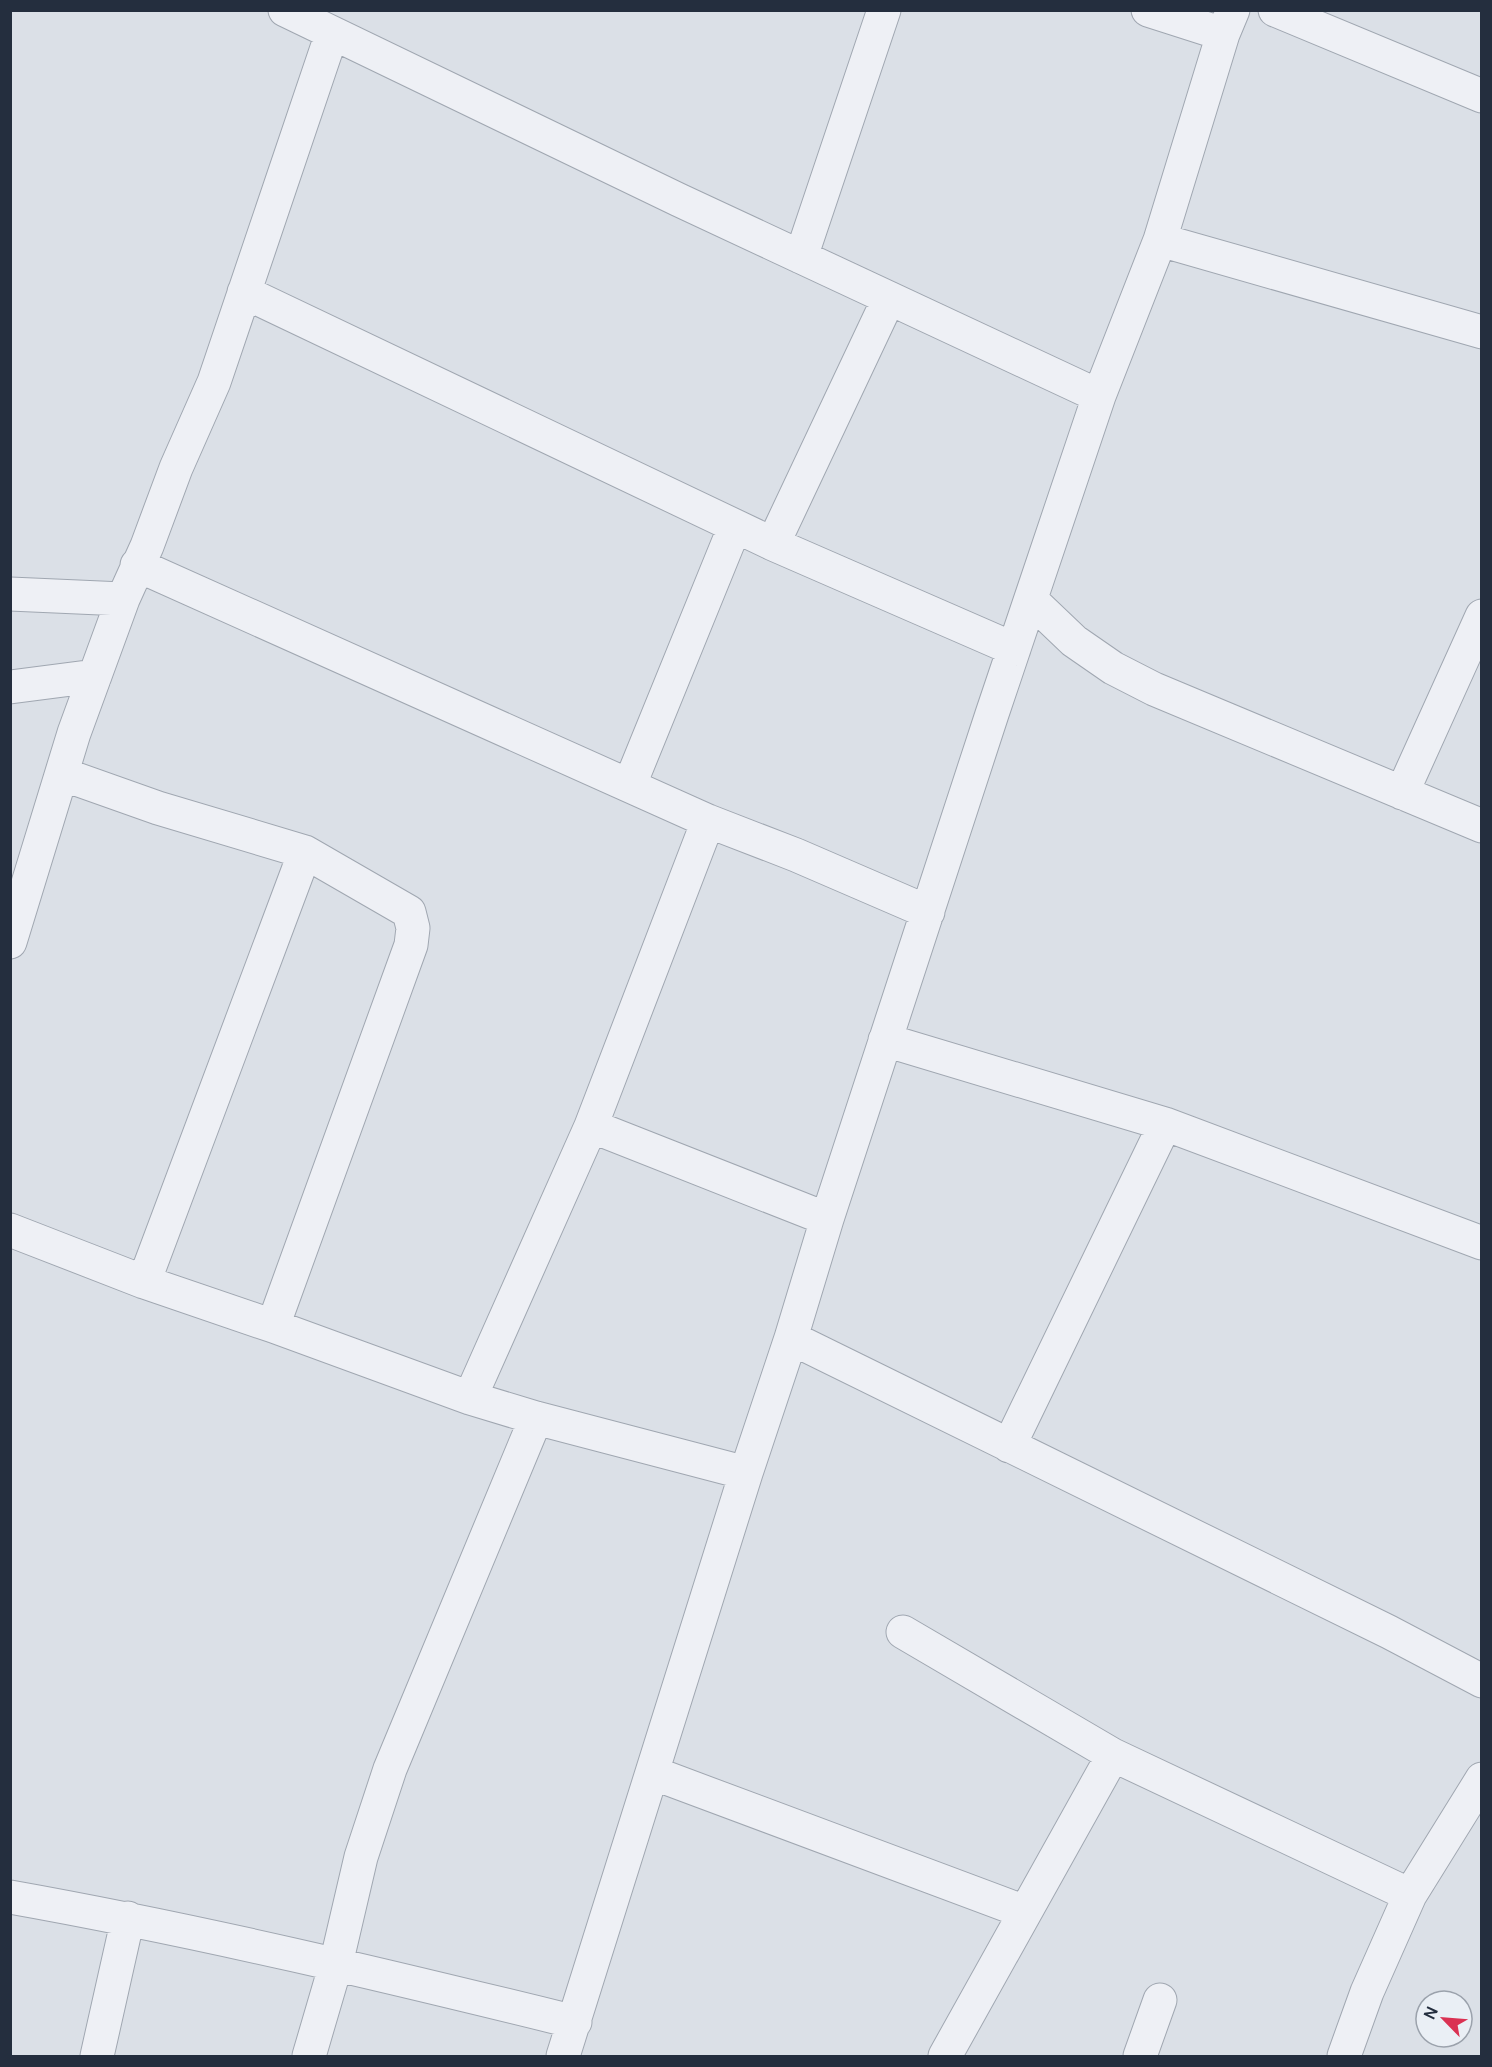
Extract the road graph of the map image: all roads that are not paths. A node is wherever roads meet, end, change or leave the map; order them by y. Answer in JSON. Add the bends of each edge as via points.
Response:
{"nodes":[{"id":1,"x":285,"y":10,"type":"edge"},
{"id":2,"x":884,"y":10,"type":"edge"},
{"id":3,"x":1148,"y":10,"type":"edge"},
{"id":4,"x":1275,"y":10,"type":"edge"},
{"id":5,"x":1228,"y":22,"type":"edge"},
{"id":6,"x":332,"y":33,"type":"junction"},
{"id":7,"x":1482,"y":96,"type":"edge"},
{"id":8,"x":1160,"y":240,"type":"junction"},
{"id":9,"x":801,"y":257,"type":"junction"},
{"id":10,"x":244,"y":292,"type":"junction"},
{"id":11,"x":889,"y":298,"type":"junction"},
{"id":12,"x":1482,"y":332,"type":"edge"},
{"id":13,"x":1099,"y":396,"type":"junction"},
{"id":14,"x":735,"y":526,"type":"junction"},
{"id":15,"x":773,"y":544,"type":"junction"},
{"id":16,"x":137,"y":566,"type":"junction"},
{"id":17,"x":10,"y":594,"type":"edge"},
{"id":18,"x":123,"y":599,"type":"junction"},
{"id":19,"x":1030,"y":600,"type":"junction"},
{"id":20,"x":1482,"y":616,"type":"edge"},
{"id":21,"x":1014,"y":649,"type":"junction"},
{"id":22,"x":95,"y":676,"type":"junction"},
{"id":23,"x":10,"y":687,"type":"edge"},
{"id":24,"x":62,"y":774,"type":"junction"},
{"id":25,"x":630,"y":784,"type":"junction"},
{"id":26,"x":1402,"y":793,"type":"junction"},
{"id":27,"x":708,"y":821,"type":"junction"},
{"id":28,"x":1482,"y":826,"type":"edge"},
{"id":29,"x":305,"y":852,"type":"junction"},
{"id":30,"x":928,"y":912,"type":"junction"},
{"id":31,"x":10,"y":942,"type":"edge"},
{"id":32,"x":885,"y":1040,"type":"junction"},
{"id":33,"x":1165,"y":1124,"type":"junction"},
{"id":34,"x":591,"y":1126,"type":"junction"},
{"id":35,"x":827,"y":1219,"type":"junction"},
{"id":36,"x":10,"y":1230,"type":"edge"},
{"id":37,"x":1482,"y":1243,"type":"edge"},
{"id":38,"x":144,"y":1282,"type":"junction"},
{"id":39,"x":273,"y":1326,"type":"junction"},
{"id":40,"x":791,"y":1338,"type":"junction"},
{"id":41,"x":471,"y":1398,"type":"junction"},
{"id":42,"x":536,"y":1418,"type":"junction"},
{"id":43,"x":1009,"y":1446,"type":"junction"},
{"id":44,"x":746,"y":1473,"type":"junction"},
{"id":45,"x":903,"y":1632,"type":"dead end"},
{"id":46,"x":1482,"y":1681,"type":"edge"},
{"id":47,"x":1113,"y":1755,"type":"junction"},
{"id":48,"x":653,"y":1773,"type":"junction"},
{"id":49,"x":1482,"y":1779,"type":"edge"},
{"id":50,"x":1410,"y":1895,"type":"junction"},
{"id":51,"x":10,"y":1897,"type":"edge"},
{"id":52,"x":1025,"y":1912,"type":"junction"},
{"id":53,"x":128,"y":1918,"type":"junction"},
{"id":54,"x":336,"y":1964,"type":"junction"},
{"id":55,"x":1160,"y":2000,"type":"dead end"},
{"id":56,"x":575,"y":2022,"type":"junction"},
{"id":57,"x":97,"y":2056,"type":"edge"},
{"id":58,"x":309,"y":2056,"type":"edge"},
{"id":59,"x":566,"y":2056,"type":"edge"},
{"id":60,"x":945,"y":2056,"type":"edge"},
{"id":61,"x":1140,"y":2056,"type":"edge"},
{"id":62,"x":1344,"y":2056,"type":"edge"}],
"edges":[{"from":1,"to":6,"type":"street"},
{"from":2,"to":9,"type":"street"},
{"from":3,"to":5,"type":"street"},
{"from":4,"to":7,"type":"street"},
{"from":5,"to":8,"type":"street"},
{"from":6,"to":9,"type":"street"},
{"from":6,"to":10,"type":"street"},
{"from":8,"to":12,"type":"street"},
{"from":8,"to":13,"type":"street"},
{"from":9,"to":11,"type":"street"},
{"from":10,"to":14,"type":"street"},
{"from":10,"to":16,"type":"street","via":[[214,382]]},
{"from":11,"to":13,"type":"street"},
{"from":11,"to":15,"type":"street"},
{"from":13,"to":19,"type":"street"},
{"from":14,"to":15,"type":"street"},
{"from":14,"to":25,"type":"street"},
{"from":15,"to":21,"type":"street"},
{"from":16,"to":18,"type":"street"},
{"from":16,"to":25,"type":"street"},
{"from":17,"to":18,"type":"street"},
{"from":18,"to":22,"type":"street"},
{"from":19,"to":21,"type":"street"},
{"from":19,"to":26,"type":"street","via":[[1074,641],[1113,668]]},
{"from":20,"to":26,"type":"street"},
{"from":21,"to":30,"type":"street"},
{"from":22,"to":23,"type":"street"},
{"from":22,"to":24,"type":"street"},
{"from":24,"to":29,"type":"street","via":[[158,808]]},
{"from":24,"to":31,"type":"street"},
{"from":25,"to":27,"type":"street"},
{"from":26,"to":28,"type":"street"},
{"from":27,"to":30,"type":"street"},
{"from":27,"to":34,"type":"street"},
{"from":29,"to":38,"type":"street"},
{"from":29,"to":39,"type":"street","via":[[409,912],[413,928],[411,945]]},
{"from":30,"to":32,"type":"street"},
{"from":32,"to":33,"type":"street"},
{"from":32,"to":35,"type":"street"},
{"from":33,"to":37,"type":"street"},
{"from":33,"to":43,"type":"street"},
{"from":34,"to":35,"type":"street"},
{"from":34,"to":41,"type":"street"},
{"from":35,"to":40,"type":"street"},
{"from":36,"to":38,"type":"street"},
{"from":38,"to":39,"type":"street"},
{"from":39,"to":41,"type":"street"},
{"from":40,"to":43,"type":"street"},
{"from":40,"to":44,"type":"street"},
{"from":41,"to":42,"type":"street"},
{"from":42,"to":44,"type":"street"},
{"from":42,"to":54,"type":"street","via":[[390,1769],[361,1857]]},
{"from":43,"to":46,"type":"street"},
{"from":44,"to":48,"type":"street"},
{"from":45,"to":47,"type":"street"},
{"from":47,"to":50,"type":"street"},
{"from":47,"to":52,"type":"street"},
{"from":48,"to":52,"type":"street"},
{"from":48,"to":56,"type":"street"},
{"from":49,"to":50,"type":"street"},
{"from":50,"to":62,"type":"street","via":[[1366,1992]]},
{"from":51,"to":53,"type":"street"},
{"from":52,"to":60,"type":"street"},
{"from":53,"to":54,"type":"street"},
{"from":53,"to":57,"type":"street"},
{"from":54,"to":56,"type":"street"},
{"from":54,"to":58,"type":"street"},
{"from":55,"to":61,"type":"street"},
{"from":56,"to":59,"type":"street"}]}
